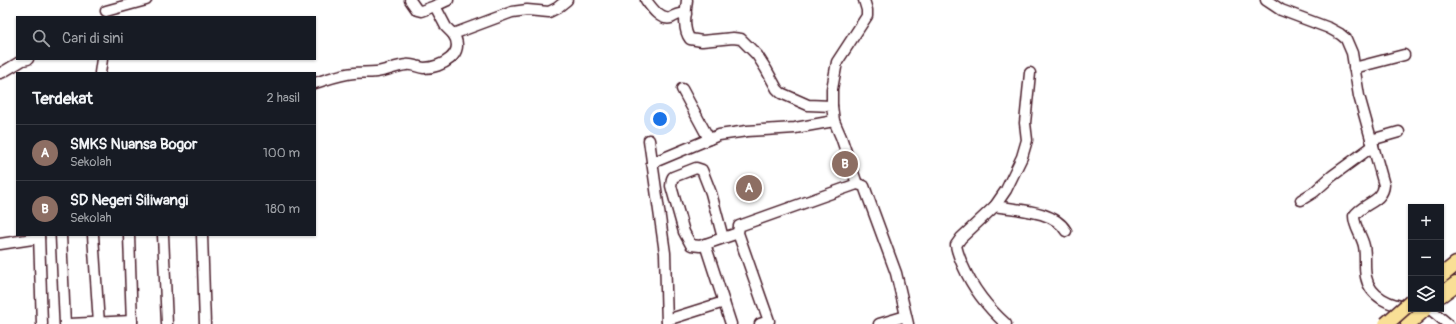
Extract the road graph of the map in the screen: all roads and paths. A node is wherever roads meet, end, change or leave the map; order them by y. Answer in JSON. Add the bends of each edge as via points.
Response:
{"nodes":[{"id":1,"x":105,"y":0,"type":"edge"},
{"id":2,"x":146,"y":0,"type":"edge"},
{"id":3,"x":410,"y":0,"type":"edge"},
{"id":4,"x":448,"y":0,"type":"edge"},
{"id":5,"x":567,"y":0,"type":"edge"},
{"id":6,"x":646,"y":0,"type":"edge"},
{"id":7,"x":687,"y":0,"type":"edge"},
{"id":8,"x":864,"y":0,"type":"edge"},
{"id":9,"x":1266,"y":0,"type":"edge"},
{"id":10,"x":435,"y":6,"type":"junction"},
{"id":11,"x":106,"y":14,"type":"edge"},
{"id":12,"x":686,"y":14,"type":"junction"},
{"id":13,"x":453,"y":34,"type":"junction"},
{"id":14,"x":1404,"y":55,"type":"dead end"},
{"id":15,"x":24,"y":60,"type":"edge"},
{"id":16,"x":102,"y":60,"type":"edge"},
{"id":17,"x":1354,"y":68,"type":"junction"},
{"id":18,"x":100,"y":72,"type":"edge"},
{"id":19,"x":0,"y":73,"type":"edge"},
{"id":20,"x":1030,"y":73,"type":"dead end"},
{"id":21,"x":316,"y":83,"type":"edge"},
{"id":22,"x":682,"y":89,"type":"dead end"},
{"id":23,"x":832,"y":106,"type":"junction"},
{"id":24,"x":834,"y":121,"type":"junction"},
{"id":25,"x":1399,"y":132,"type":"dead end"},
{"id":26,"x":708,"y":139,"type":"junction"},
{"id":27,"x":649,"y":140,"type":"dead end"},
{"id":28,"x":1372,"y":143,"type":"junction"},
{"id":29,"x":652,"y":163,"type":"junction"},
{"id":30,"x":857,"y":184,"type":"junction"},
{"id":31,"x":1301,"y":200,"type":"dead end"},
{"id":32,"x":995,"y":206,"type":"junction"},
{"id":33,"x":1066,"y":231,"type":"dead end"},
{"id":34,"x":738,"y":233,"type":"junction"},
{"id":35,"x":39,"y":236,"type":"edge"},
{"id":36,"x":61,"y":236,"type":"edge"},
{"id":37,"x":93,"y":236,"type":"edge"},
{"id":38,"x":129,"y":236,"type":"edge"},
{"id":39,"x":163,"y":236,"type":"edge"},
{"id":40,"x":202,"y":236,"type":"edge"},
{"id":41,"x":723,"y":238,"type":"junction"},
{"id":42,"x":0,"y":244,"type":"edge"},
{"id":43,"x":705,"y":244,"type":"junction"},
{"id":44,"x":1456,"y":264,"type":"edge"},
{"id":45,"x":1444,"y":274,"type":"edge"},
{"id":46,"x":1456,"y":284,"type":"edge"},
{"id":47,"x":1444,"y":293,"type":"edge"},
{"id":48,"x":724,"y":302,"type":"junction"},
{"id":49,"x":1408,"y":305,"type":"edge"},
{"id":50,"x":1408,"y":307,"type":"edge"},
{"id":51,"x":1422,"y":312,"type":"edge"},
{"id":52,"x":1434,"y":312,"type":"edge"},
{"id":53,"x":907,"y":320,"type":"edge"},
{"id":54,"x":667,"y":322,"type":"edge"},
{"id":55,"x":99,"y":323,"type":"edge"},
{"id":56,"x":132,"y":323,"type":"edge"},
{"id":57,"x":42,"y":324,"type":"edge"},
{"id":58,"x":65,"y":324,"type":"edge"},
{"id":59,"x":69,"y":324,"type":"edge"},
{"id":60,"x":167,"y":324,"type":"edge"},
{"id":61,"x":205,"y":324,"type":"edge"},
{"id":62,"x":731,"y":324,"type":"edge"},
{"id":63,"x":760,"y":324,"type":"edge"},
{"id":64,"x":879,"y":324,"type":"edge"},
{"id":65,"x":1006,"y":324,"type":"edge"},
{"id":66,"x":1386,"y":324,"type":"edge"},
{"id":67,"x":1408,"y":324,"type":"edge"},
{"id":68,"x":1448,"y":324,"type":"edge"}],
"edges":[{"from":1,"to":11,"type":"street"},
{"from":2,"to":11,"type":"street"},
{"from":3,"to":10,"type":"street","via":[[417,10],[421,11]]},
{"from":4,"to":10,"type":"street"},
{"from":5,"to":13,"type":"street","via":[[549,12],[512,12]]},
{"from":6,"to":12,"type":"street","via":[[656,13],[664,18]]},
{"from":7,"to":12,"type":"street"},
{"from":8,"to":23,"type":"street","via":[[867,16],[837,62]]},
{"from":9,"to":17,"type":"street","via":[[1281,10],[1344,36],[1350,46]]},
{"from":10,"to":13,"type":"street","via":[[446,27]]},
{"from":12,"to":23,"type":"street","via":[[686,28],[690,39],[702,42],[733,38],[741,40],[757,55],[780,93],[808,105]]},
{"from":13,"to":21,"type":"street","via":[[456,42],[454,55],[438,65],[422,68],[406,65],[376,72],[350,74]]},
{"from":14,"to":17,"type":"street"},
{"from":15,"to":19,"type":"street"},
{"from":16,"to":18,"type":"street"},
{"from":17,"to":28,"type":"street","via":[[1357,90]]},
{"from":20,"to":32,"type":"street","via":[[1025,122],[1027,140],[1008,186]]},
{"from":22,"to":26,"type":"street"},
{"from":23,"to":24,"type":"street"},
{"from":24,"to":26,"type":"street","via":[[795,128],[734,132]]},
{"from":24,"to":30,"type":"street"},
{"from":25,"to":28,"type":"street"},
{"from":26,"to":29,"type":"street"},
{"from":27,"to":29,"type":"street"},
{"from":28,"to":31,"type":"street"},
{"from":28,"to":50,"type":"street","via":[[1384,180],[1384,189],[1379,197],[1357,212],[1354,219],[1364,246],[1366,277],[1371,288],[1384,301]]},
{"from":29,"to":54,"type":"street","via":[[665,253]]},
{"from":30,"to":34,"type":"street","via":[[741,225]]},
{"from":30,"to":53,"type":"street","via":[[864,186],[896,273]]},
{"from":32,"to":33,"type":"street","via":[[1052,218]]},
{"from":32,"to":65,"type":"street","via":[[961,238],[956,247],[975,290]]},
{"from":34,"to":41,"type":"street"},
{"from":34,"to":63,"type":"street","via":[[769,321]]},
{"from":35,"to":42,"type":"street"},
{"from":35,"to":57,"type":"street"},
{"from":36,"to":58,"type":"street"},
{"from":37,"to":55,"type":"street"},
{"from":38,"to":56,"type":"street"},
{"from":39,"to":60,"type":"street"},
{"from":40,"to":61,"type":"street"},
{"from":41,"to":43,"type":"street"},
{"from":41,"to":43,"type":"street","via":[[704,173],[698,168],[687,170],[673,177],[671,186],[687,239],[694,246]]},
{"from":43,"to":48,"type":"street"},
{"from":44,"to":45,"type":"highway"},
{"from":46,"to":47,"type":"highway"},
{"from":48,"to":54,"type":"street"},
{"from":48,"to":62,"type":"street"},
{"from":49,"to":66,"type":"highway","bridge":true},
{"from":51,"to":67,"type":"highway"},
{"from":52,"to":68,"type":"street"},
{"from":53,"to":64,"type":"street"},
{"from":55,"to":56,"type":"street"},
{"from":55,"to":59,"type":"street"}]}
